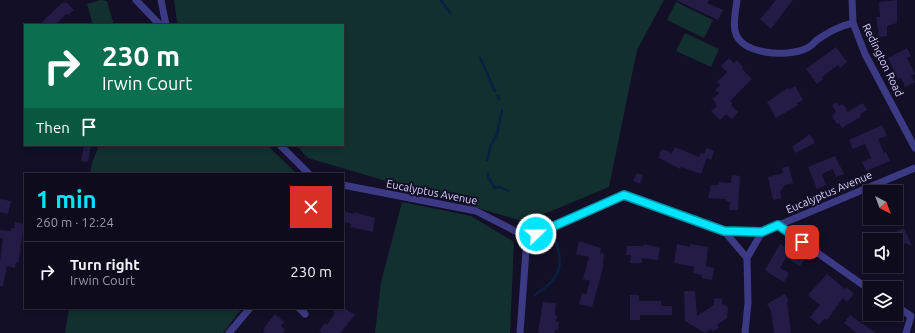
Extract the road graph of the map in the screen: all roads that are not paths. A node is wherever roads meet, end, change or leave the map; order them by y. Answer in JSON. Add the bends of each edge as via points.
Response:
{"nodes":[{"id":1,"x":136,"y":0,"type":"edge"},
{"id":2,"x":161,"y":0,"type":"edge"},
{"id":3,"x":737,"y":0,"type":"edge"},
{"id":4,"x":852,"y":0,"type":"edge"},
{"id":5,"x":853,"y":23,"type":"junction"},
{"id":6,"x":159,"y":24,"type":"edge"},
{"id":7,"x":166,"y":24,"type":"edge"},
{"id":8,"x":281,"y":146,"type":"edge"},
{"id":9,"x":915,"y":148,"type":"edge"},
{"id":10,"x":915,"y":168,"type":"edge"},
{"id":11,"x":308,"y":173,"type":"edge"},
{"id":12,"x":344,"y":185,"type":"edge"},
{"id":13,"x":778,"y":225,"type":"junction"},
{"id":14,"x":724,"y":231,"type":"junction"},
{"id":15,"x":762,"y":232,"type":"junction"},
{"id":16,"x":528,"y":238,"type":"junction"},
{"id":17,"x":747,"y":258,"type":"junction"},
{"id":18,"x":863,"y":285,"type":"edge"},
{"id":19,"x":249,"y":309,"type":"edge"},
{"id":20,"x":300,"y":309,"type":"edge"},
{"id":21,"x":903,"y":309,"type":"edge"},
{"id":22,"x":913,"y":313,"type":"edge"},
{"id":23,"x":305,"y":314,"type":"dead end"},
{"id":24,"x":229,"y":333,"type":"edge"},
{"id":25,"x":520,"y":333,"type":"edge"},
{"id":26,"x":745,"y":333,"type":"edge"},
{"id":27,"x":906,"y":333,"type":"edge"}],
"edges":[{"from":1,"to":6,"type":"street"},
{"from":2,"to":7,"type":"street"},
{"from":3,"to":5,"type":"street","via":[[735,31],[751,49],[763,52],[786,53],[805,49],[831,31]]},
{"from":4,"to":5,"type":"street","name":"Redington Road"},
{"from":5,"to":9,"type":"street","name":"Redington Road","via":[[865,54]]},
{"from":8,"to":11,"type":"street"},
{"from":10,"to":13,"type":"street","name":"Eucalyptus Avenue"},
{"from":12,"to":16,"type":"street","name":"Eucalyptus Avenue","via":[[476,211]]},
{"from":13,"to":15,"type":"street","name":"Eucalyptus Avenue"},
{"from":13,"to":18,"type":"street"},
{"from":14,"to":15,"type":"street","name":"Eucalyptus Avenue"},
{"from":14,"to":16,"type":"street","name":"Eucalyptus Avenue","via":[[624,195]]},
{"from":14,"to":17,"type":"street"},
{"from":15,"to":17,"type":"street"},
{"from":16,"to":25,"type":"street"},
{"from":17,"to":26,"type":"street","via":[[748,303]]},
{"from":19,"to":24,"type":"street"},
{"from":20,"to":23,"type":"street"},
{"from":21,"to":22,"type":"street"},
{"from":22,"to":27,"type":"street"}]}
